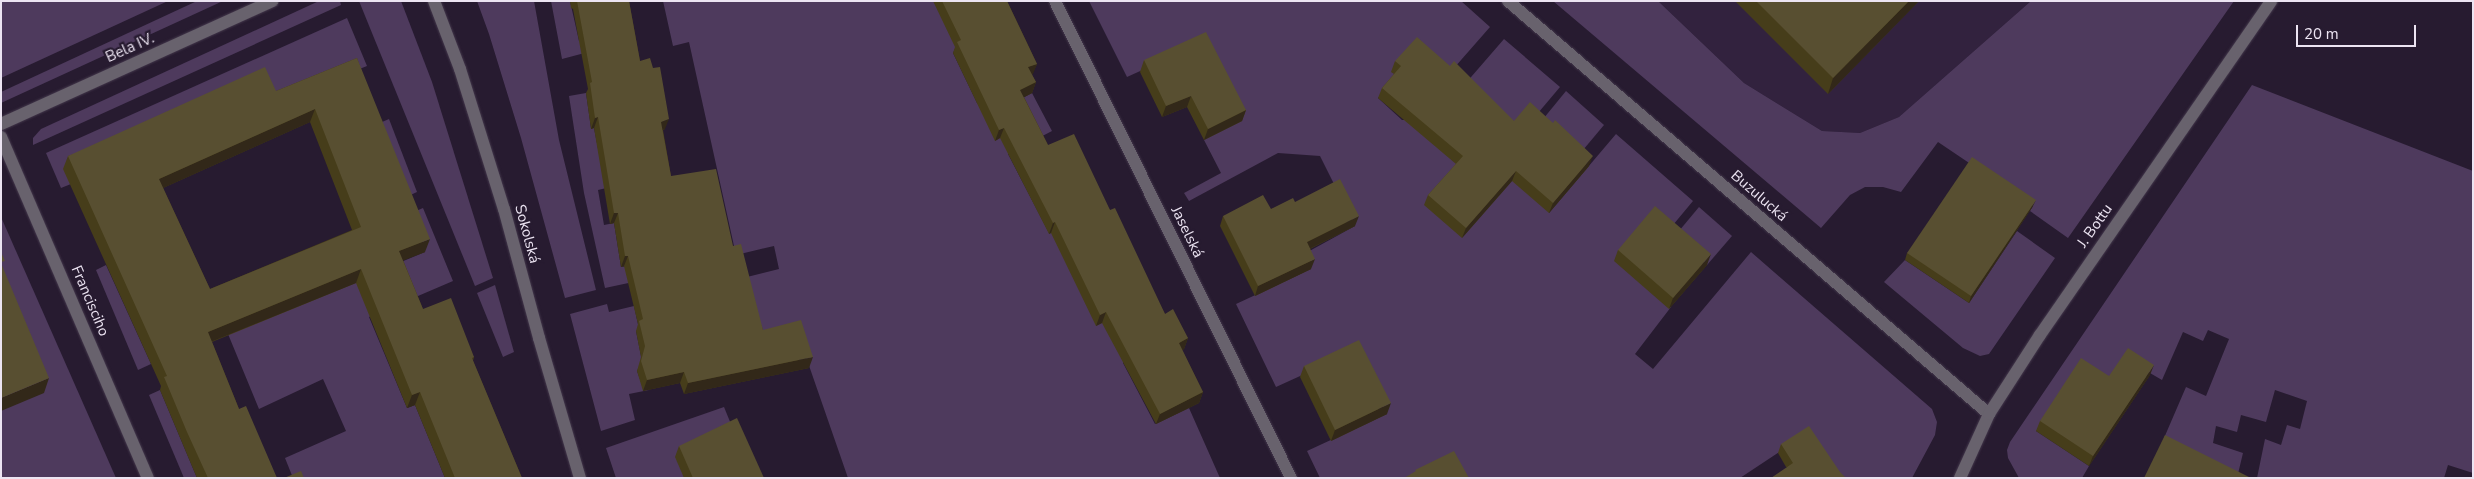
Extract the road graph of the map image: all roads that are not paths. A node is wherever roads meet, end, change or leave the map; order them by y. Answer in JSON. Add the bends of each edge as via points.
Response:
{"nodes":[{"id":1,"x":272,"y":1,"type":"edge"},
{"id":2,"x":434,"y":1,"type":"edge"},
{"id":3,"x":1055,"y":1,"type":"edge"},
{"id":4,"x":1508,"y":1,"type":"edge"},
{"id":5,"x":2271,"y":1,"type":"edge"},
{"id":6,"x":1,"y":124,"type":"edge"},
{"id":7,"x":1,"y":136,"type":"edge"},
{"id":8,"x":1989,"y":414,"type":"junction"},
{"id":9,"x":148,"y":478,"type":"edge"},
{"id":10,"x":580,"y":478,"type":"edge"},
{"id":11,"x":1291,"y":478,"type":"edge"},
{"id":12,"x":1960,"y":478,"type":"edge"}],
"edges":[{"from":1,"to":6,"type":"street","name":"Bela IV."},
{"from":2,"to":10,"type":"street","name":"Sokolská","via":[[460,69],[504,209]]},
{"from":3,"to":11,"type":"street","name":"Jaselská"},
{"from":4,"to":8,"type":"street","name":"Buzulucká"},
{"from":5,"to":8,"type":"street","name":"J. Bottu"},
{"from":7,"to":9,"type":"street","name":"Francisciho"},
{"from":8,"to":12,"type":"street","name":"J. Bottu"}]}
